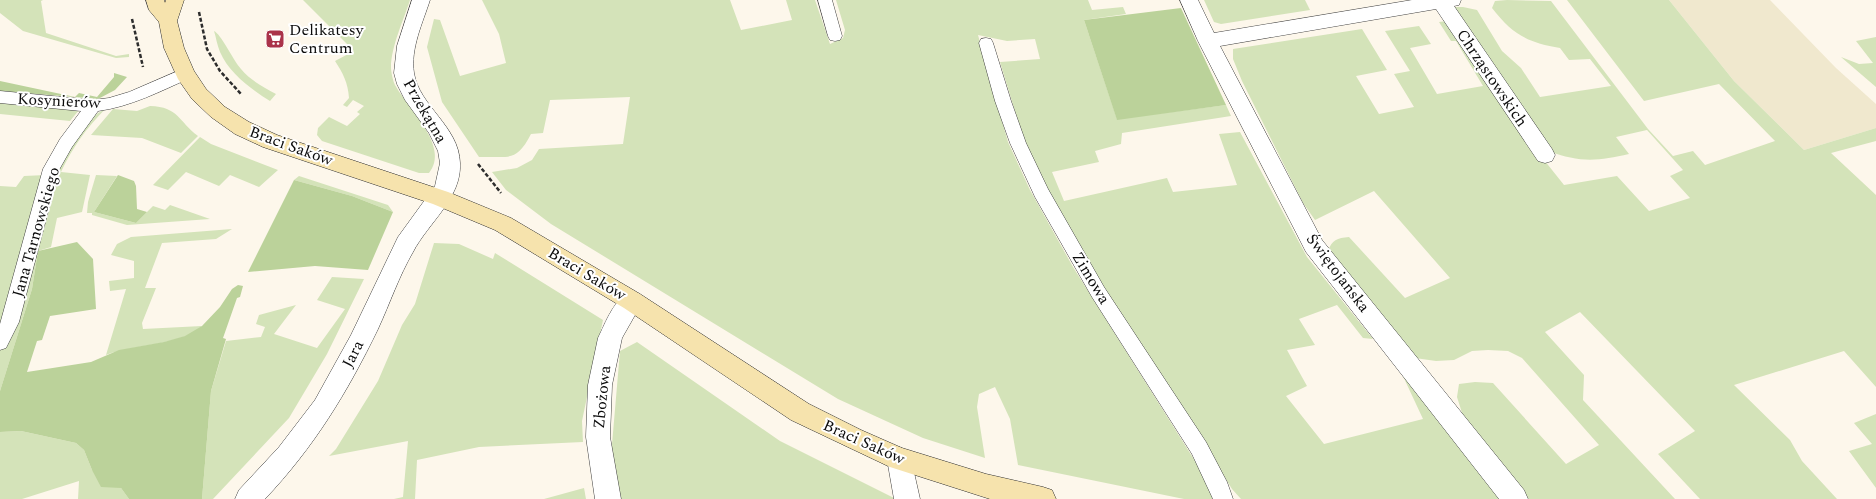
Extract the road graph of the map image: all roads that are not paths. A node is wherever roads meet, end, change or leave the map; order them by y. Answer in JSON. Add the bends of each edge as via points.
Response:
{"nodes":[{"id":1,"x":155,"y":0,"type":"edge"},
{"id":2,"x":175,"y":0,"type":"edge"},
{"id":3,"x":421,"y":0,"type":"edge"},
{"id":4,"x":825,"y":0,"type":"edge"},
{"id":5,"x":1189,"y":0,"type":"edge"},
{"id":6,"x":1444,"y":0,"type":"edge"},
{"id":7,"x":168,"y":21,"type":"junction"},
{"id":8,"x":835,"y":36,"type":"dead end"},
{"id":9,"x":1208,"y":41,"type":"junction"},
{"id":10,"x":986,"y":43,"type":"dead end"},
{"id":11,"x":185,"y":74,"type":"junction"},
{"id":12,"x":0,"y":97,"type":"edge"},
{"id":13,"x":93,"y":106,"type":"junction"},
{"id":14,"x":1545,"y":155,"type":"dead end"},
{"id":15,"x":440,"y":198,"type":"junction"},
{"id":16,"x":632,"y":301,"type":"junction"},
{"id":17,"x":0,"y":342,"type":"edge"},
{"id":18,"x":899,"y":459,"type":"junction"},
{"id":19,"x":252,"y":498,"type":"edge"},
{"id":20,"x":608,"y":499,"type":"edge"},
{"id":21,"x":907,"y":499,"type":"edge"},
{"id":22,"x":1043,"y":499,"type":"edge"},
{"id":23,"x":1224,"y":499,"type":"edge"},
{"id":24,"x":1515,"y":499,"type":"edge"}],
"edges":[{"from":1,"to":7,"type":"street","name":"Braci Saków"},
{"from":2,"to":7,"type":"street"},
{"from":3,"to":15,"type":"street","name":"Przekątna","via":[[405,56],[404,74],[411,91],[443,136],[450,162],[450,177]]},
{"from":4,"to":8,"type":"lane"},
{"from":5,"to":9,"type":"street","name":"Świętojańska"},
{"from":6,"to":9,"type":"street"},
{"from":6,"to":14,"type":"street","name":"Chrząstowskich"},
{"from":7,"to":11,"type":"street","name":"Braci Saków","via":[[174,48]]},
{"from":9,"to":24,"type":"street","name":"Świętojańska","via":[[1314,246]]},
{"from":10,"to":23,"type":"lane","name":"Zimowa","via":[[1018,143],[1041,192],[1098,292],[1199,448]]},
{"from":11,"to":13,"type":"lane","name":"Kosynierów","via":[[147,91],[109,104]]},
{"from":11,"to":15,"type":"street","name":"Braci Saków","via":[[199,94],[218,112],[242,128],[270,141]]},
{"from":12,"to":13,"type":"lane","name":"Kosynierów"},
{"from":13,"to":17,"type":"lane","name":"Jana Tarnowskiego","via":[[51,169],[10,322]]},
{"from":15,"to":16,"type":"street","name":"Braci Saków","via":[[503,224]]},
{"from":15,"to":19,"type":"street","name":"Jara","via":[[406,244],[343,375],[324,406]]},
{"from":16,"to":18,"type":"street","name":"Braci Saków","via":[[800,412]]},
{"from":16,"to":20,"type":"street","name":"Zbożowa","via":[[610,338],[600,385],[598,437]]},
{"from":18,"to":21,"type":"street"},
{"from":18,"to":22,"type":"street","name":"Braci Saków","via":[[986,486]]}]}
